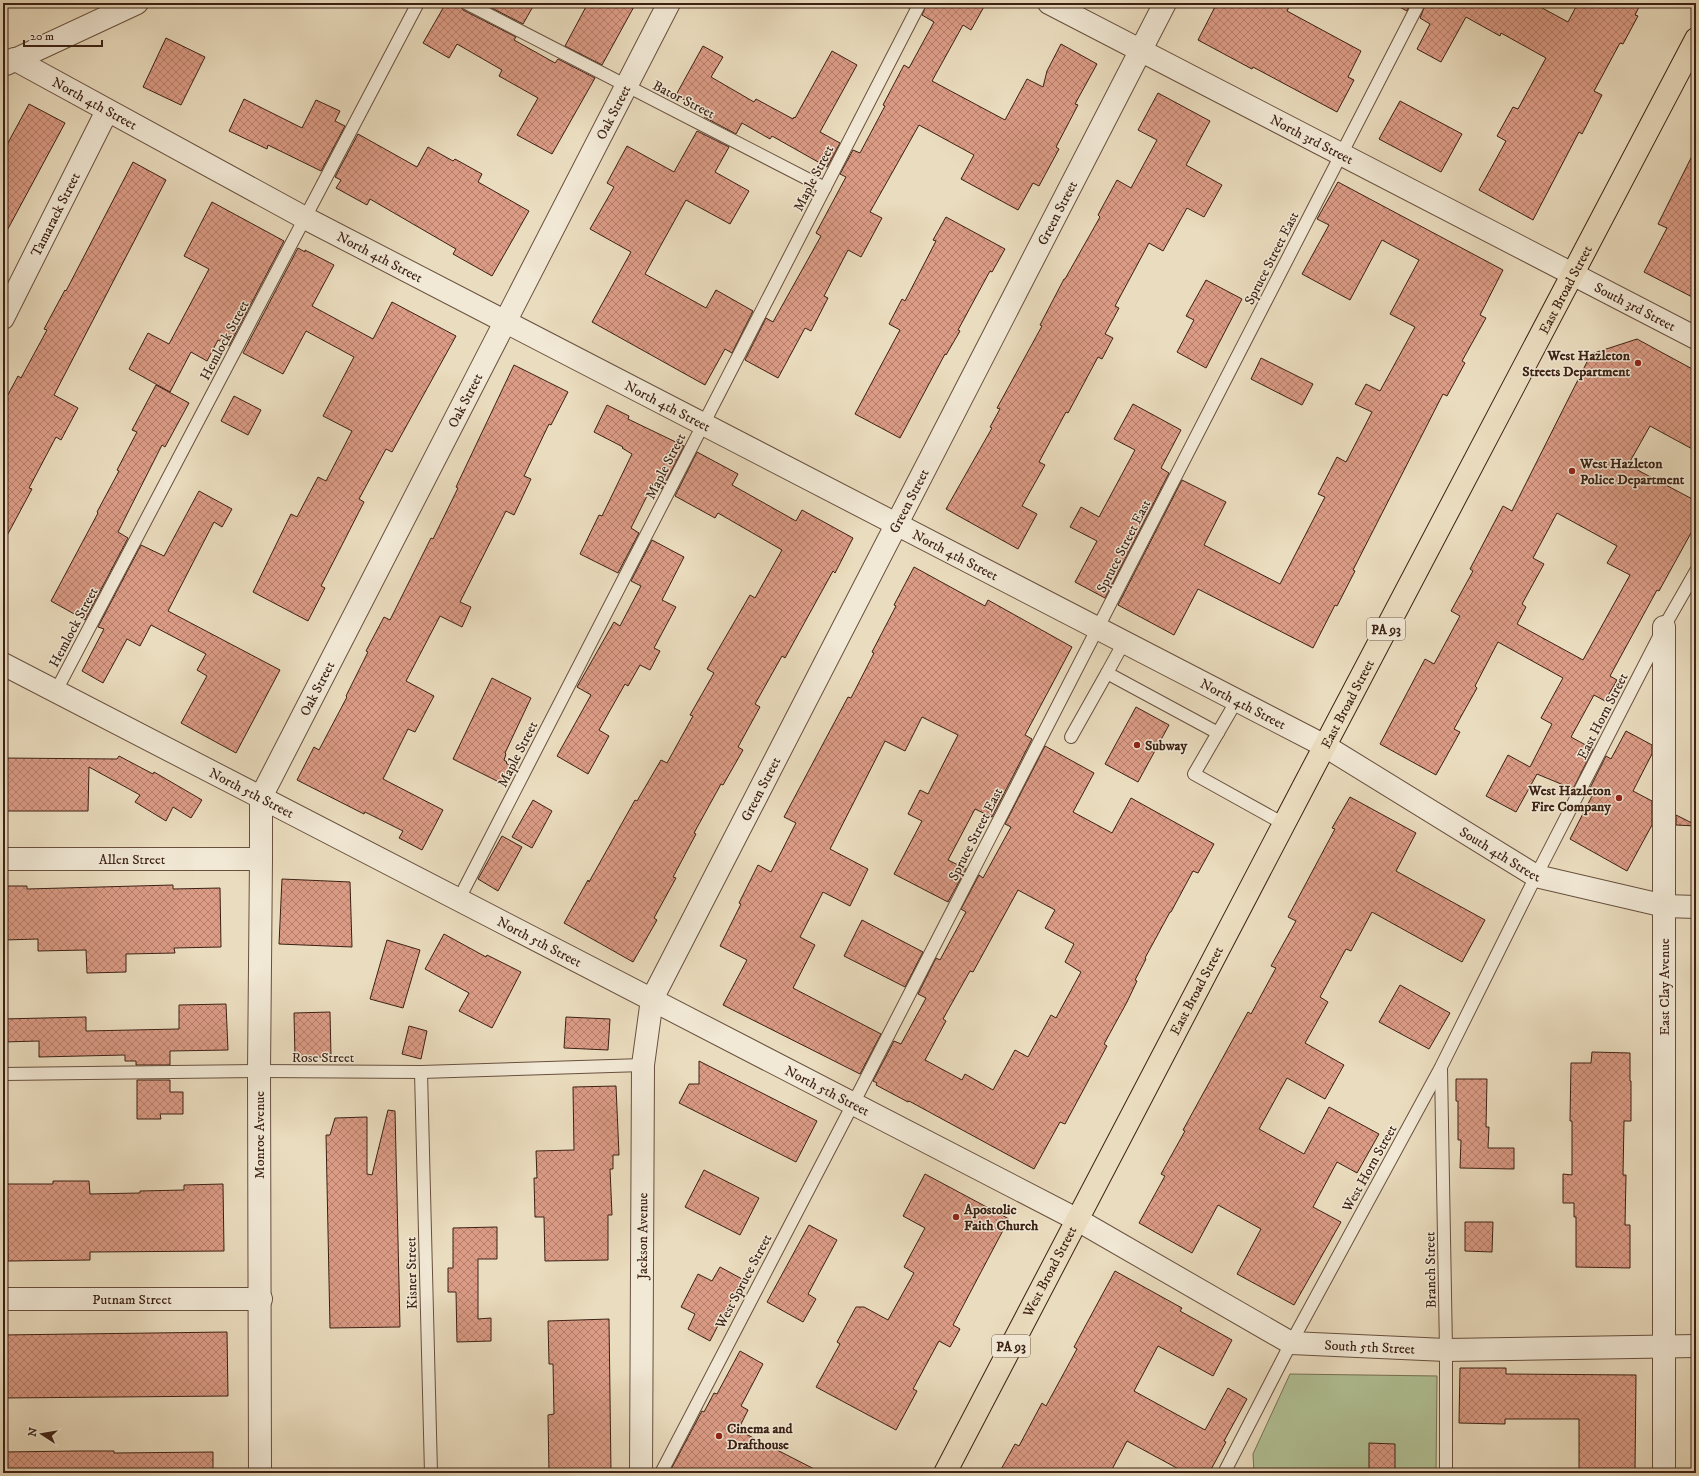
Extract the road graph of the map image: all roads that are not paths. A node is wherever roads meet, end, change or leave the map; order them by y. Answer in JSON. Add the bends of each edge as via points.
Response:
{"nodes":[{"id":1,"x":137,"y":3,"type":"edge"},
{"id":2,"x":418,"y":3,"type":"edge"},
{"id":3,"x":466,"y":3,"type":"edge"},
{"id":4,"x":669,"y":3,"type":"edge"},
{"id":5,"x":920,"y":3,"type":"edge"},
{"id":6,"x":1049,"y":3,"type":"edge"},
{"id":7,"x":1165,"y":3,"type":"edge"},
{"id":8,"x":1419,"y":3,"type":"edge"},
{"id":9,"x":1696,"y":39,"type":"edge"},
{"id":10,"x":1141,"y":50,"type":"junction"},
{"id":11,"x":9,"y":62,"type":"edge"},
{"id":12,"x":627,"y":86,"type":"junction"},
{"id":13,"x":107,"y":111,"type":"junction"},
{"id":14,"x":1342,"y":154,"type":"junction"},
{"id":15,"x":825,"y":188,"type":"junction"},
{"id":16,"x":305,"y":218,"type":"junction"},
{"id":17,"x":1574,"y":274,"type":"junction"},
{"id":18,"x":3,"y":318,"type":"edge"},
{"id":19,"x":505,"y":322,"type":"junction"},
{"id":20,"x":1696,"y":338,"type":"edge"},
{"id":21,"x":703,"y":424,"type":"junction"},
{"id":22,"x":897,"y":525,"type":"junction"},
{"id":23,"x":1696,"y":571,"type":"edge"},
{"id":24,"x":1664,"y":627,"type":"junction"},
{"id":25,"x":1098,"y":628,"type":"junction"},
{"id":26,"x":1124,"y":642,"type":"junction"},
{"id":27,"x":3,"y":664,"type":"edge"},
{"id":28,"x":1107,"y":673,"type":"junction"},
{"id":29,"x":56,"y":691,"type":"junction"},
{"id":30,"x":1237,"y":700,"type":"junction"},
{"id":31,"x":1218,"y":733,"type":"junction"},
{"id":32,"x":1071,"y":737,"type":"dead end"},
{"id":33,"x":1325,"y":746,"type":"junction"},
{"id":34,"x":260,"y":797,"type":"junction"},
{"id":35,"x":1284,"y":824,"type":"junction"},
{"id":36,"x":3,"y":859,"type":"edge"},
{"id":37,"x":261,"y":859,"type":"junction"},
{"id":38,"x":1536,"y":876,"type":"junction"},
{"id":39,"x":458,"y":899,"type":"junction"},
{"id":40,"x":1665,"y":906,"type":"junction"},
{"id":41,"x":1696,"y":907,"type":"edge"},
{"id":42,"x":652,"y":999,"type":"junction"},
{"id":43,"x":643,"y":1065,"type":"junction"},
{"id":44,"x":1441,"y":1067,"type":"junction"},
{"id":45,"x":259,"y":1071,"type":"junction"},
{"id":46,"x":421,"y":1072,"type":"junction"},
{"id":47,"x":3,"y":1074,"type":"edge"},
{"id":48,"x":853,"y":1104,"type":"junction"},
{"id":49,"x":1076,"y":1219,"type":"junction"},
{"id":50,"x":3,"y":1299,"type":"edge"},
{"id":51,"x":261,"y":1299,"type":"junction"},
{"id":52,"x":1291,"y":1343,"type":"junction"},
{"id":53,"x":1664,"y":1346,"type":"junction"},
{"id":54,"x":1696,"y":1346,"type":"edge"},
{"id":55,"x":1446,"y":1350,"type":"junction"},
{"id":56,"x":260,"y":1473,"type":"edge"},
{"id":57,"x":431,"y":1473,"type":"edge"},
{"id":58,"x":641,"y":1473,"type":"edge"},
{"id":59,"x":661,"y":1473,"type":"edge"},
{"id":60,"x":945,"y":1473,"type":"edge"},
{"id":61,"x":1224,"y":1473,"type":"edge"},
{"id":62,"x":1446,"y":1473,"type":"edge"},
{"id":63,"x":1664,"y":1473,"type":"edge"}],
"edges":[{"from":1,"to":11,"type":"street"},
{"from":2,"to":16,"type":"lane","name":"Hemlock Street"},
{"from":3,"to":12,"type":"lane","name":"Bator Street"},
{"from":4,"to":12,"type":"street","name":"Oak Street"},
{"from":5,"to":15,"type":"lane","name":"Maple Street"},
{"from":6,"to":10,"type":"street","name":"North 3rd Street"},
{"from":7,"to":10,"type":"street","name":"Green Street"},
{"from":8,"to":14,"type":"lane","name":"Spruce Street East"},
{"from":9,"to":17,"type":"highway","name":"East Broad Street","number":"PA 93"},
{"from":10,"to":14,"type":"street","name":"North 3rd Street"},
{"from":10,"to":22,"type":"street","name":"Green Street"},
{"from":11,"to":13,"type":"street","name":"North 4th Street"},
{"from":12,"to":15,"type":"lane","name":"Bator Street"},
{"from":12,"to":19,"type":"street","name":"Oak Street"},
{"from":13,"to":16,"type":"street","name":"North 4th Street"},
{"from":13,"to":18,"type":"street","name":"Tamarack Street"},
{"from":14,"to":17,"type":"street","name":"North 3rd Street"},
{"from":14,"to":25,"type":"lane","name":"Spruce Street East"},
{"from":15,"to":21,"type":"lane","name":"Maple Street"},
{"from":16,"to":19,"type":"street","name":"North 4th Street"},
{"from":16,"to":29,"type":"lane","name":"Hemlock Street"},
{"from":17,"to":20,"type":"street","name":"South 3rd Street"},
{"from":17,"to":33,"type":"highway","name":"East Broad Street","number":"PA 93"},
{"from":19,"to":21,"type":"street","name":"North 4th Street"},
{"from":19,"to":34,"type":"street","name":"Oak Street"},
{"from":21,"to":22,"type":"street","name":"North 4th Street"},
{"from":21,"to":39,"type":"lane","name":"Maple Street"},
{"from":22,"to":25,"type":"street","name":"North 4th Street"},
{"from":22,"to":42,"type":"street","name":"Green Street"},
{"from":23,"to":24,"type":"lane","name":"East Horn Street"},
{"from":24,"to":38,"type":"lane","name":"East Horn Street"},
{"from":24,"to":40,"type":"street","name":"East Clay Avenue"},
{"from":25,"to":26,"type":"street","name":"North 4th Street"},
{"from":25,"to":48,"type":"lane","name":"Spruce Street East"},
{"from":26,"to":28,"type":"lane"},
{"from":26,"to":30,"type":"street","name":"North 4th Street"},
{"from":27,"to":29,"type":"street","name":"North 5th Street"},
{"from":28,"to":31,"type":"lane"},
{"from":28,"to":32,"type":"lane"},
{"from":29,"to":34,"type":"street","name":"North 5th Street"},
{"from":30,"to":31,"type":"lane"},
{"from":30,"to":33,"type":"street","name":"North 4th Street"},
{"from":31,"to":35,"type":"lane","via":[[1194,774]]},
{"from":33,"to":35,"type":"highway","name":"East Broad Street","number":"PA 93"},
{"from":33,"to":38,"type":"street","name":"South 4th Street"},
{"from":34,"to":37,"type":"street","name":"Monroe Avenue"},
{"from":34,"to":39,"type":"street","name":"North 5th Street"},
{"from":35,"to":49,"type":"highway","name":"East Broad Street","number":"PA 93"},
{"from":36,"to":37,"type":"street","name":"Allen Street"},
{"from":37,"to":45,"type":"street","name":"Monroe Avenue"},
{"from":38,"to":40,"type":"street","name":"South 4th Street"},
{"from":38,"to":44,"type":"lane","name":"West Horn Street"},
{"from":39,"to":42,"type":"street","name":"North 5th Street"},
{"from":40,"to":41,"type":"street","name":"South 4th Street"},
{"from":40,"to":53,"type":"street","name":"East Clay Avenue"},
{"from":42,"to":43,"type":"street","name":"Jackson Avenue"},
{"from":42,"to":48,"type":"street","name":"North 5th Street"},
{"from":43,"to":46,"type":"lane","name":"Rose Street"},
{"from":43,"to":58,"type":"street","name":"Jackson Avenue"},
{"from":44,"to":52,"type":"lane","name":"West Horn Street"},
{"from":44,"to":55,"type":"lane","name":"Branch Street"},
{"from":45,"to":46,"type":"lane","name":"Rose Street"},
{"from":45,"to":47,"type":"lane","name":"Rose Street"},
{"from":45,"to":51,"type":"street","name":"Monroe Avenue"},
{"from":46,"to":57,"type":"lane","name":"Kisner Street"},
{"from":48,"to":49,"type":"street","name":"North 5th Street"},
{"from":48,"to":59,"type":"lane","name":"West Spruce Street"},
{"from":49,"to":52,"type":"street","name":"South 5th Street"},
{"from":49,"to":60,"type":"highway","name":"West Broad Street","number":"PA 93"},
{"from":50,"to":51,"type":"street","name":"Putnam Street"},
{"from":51,"to":56,"type":"street","name":"Monroe Avenue"},
{"from":52,"to":55,"type":"street","name":"South 5th Street"},
{"from":52,"to":61,"type":"lane","name":"West Horn Street"},
{"from":53,"to":54,"type":"street","name":"South 5th Street"},
{"from":53,"to":55,"type":"street","name":"South 5th Street"},
{"from":53,"to":63,"type":"street","name":"East Clay Avenue"},
{"from":55,"to":62,"type":"lane","name":"Branch Street"}]}
